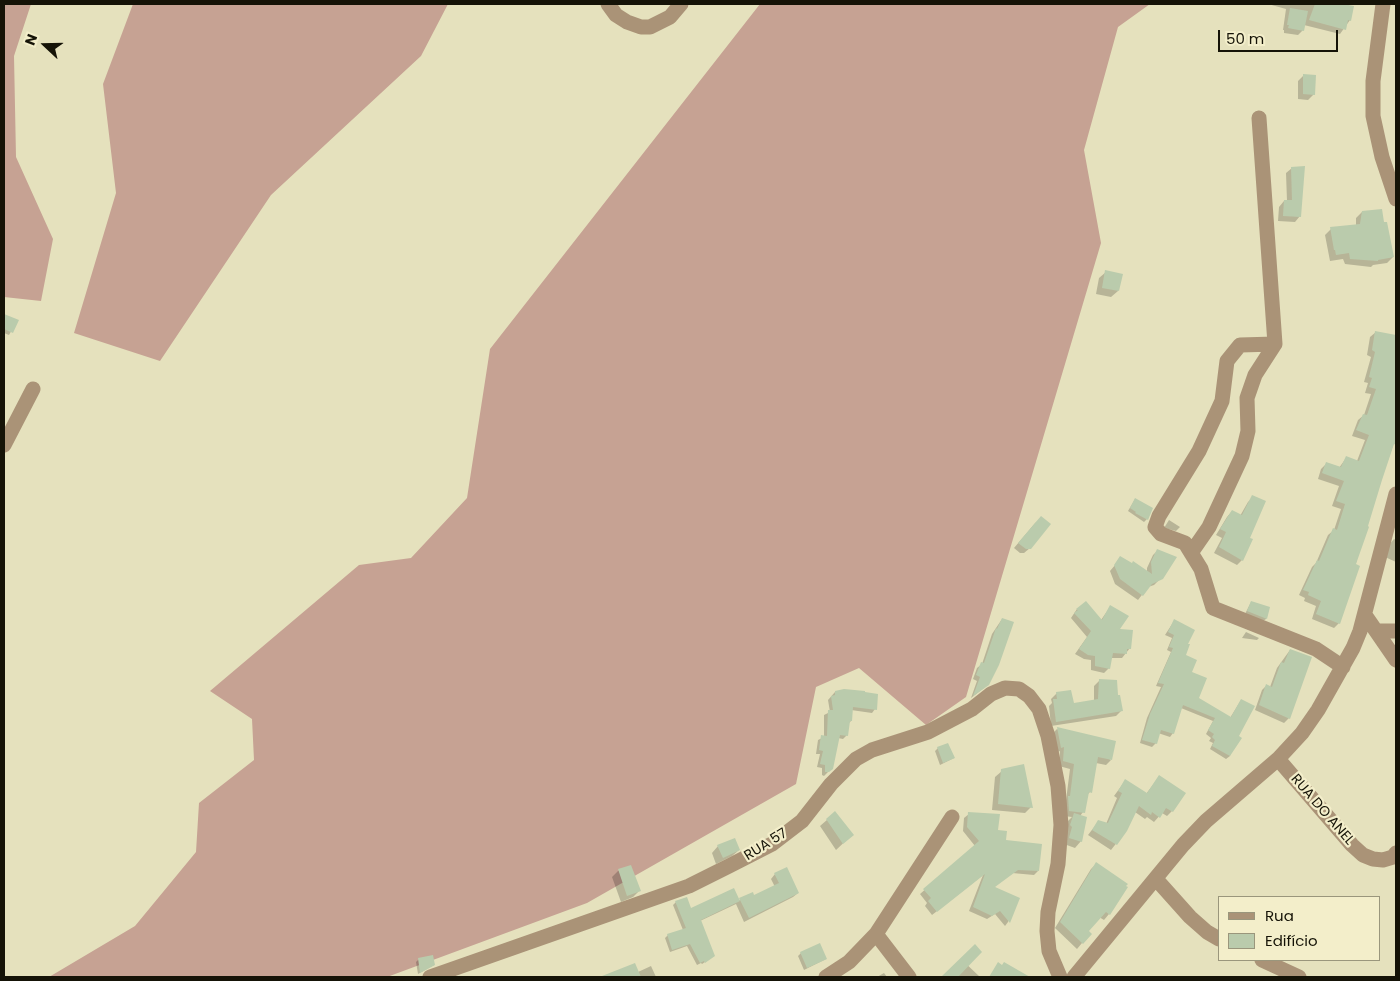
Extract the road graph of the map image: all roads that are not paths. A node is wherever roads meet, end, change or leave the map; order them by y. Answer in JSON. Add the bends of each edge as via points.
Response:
{"nodes":[{"id":1,"x":608,"y":4,"type":"edge"},
{"id":2,"x":681,"y":4,"type":"edge"},
{"id":3,"x":1383,"y":4,"type":"edge"},
{"id":4,"x":1259,"y":118,"type":"dead end"},
{"id":5,"x":1396,"y":199,"type":"edge"},
{"id":6,"x":1275,"y":344,"type":"junction"},
{"id":7,"x":32,"y":389,"type":"dead end"},
{"id":8,"x":4,"y":445,"type":"edge"},
{"id":9,"x":1396,"y":494,"type":"edge"},
{"id":10,"x":1192,"y":553,"type":"junction"},
{"id":11,"x":1365,"y":615,"type":"junction"},
{"id":12,"x":1396,"y":630,"type":"edge"},
{"id":13,"x":1376,"y":631,"type":"junction"},
{"id":14,"x":1396,"y":660,"type":"edge"},
{"id":15,"x":1343,"y":666,"type":"junction"},
{"id":16,"x":1278,"y":759,"type":"junction"},
{"id":17,"x":952,"y":817,"type":"dead end"},
{"id":18,"x":1396,"y":853,"type":"edge"},
{"id":19,"x":1156,"y":879,"type":"junction"},
{"id":20,"x":876,"y":934,"type":"junction"},
{"id":21,"x":1218,"y":938,"type":"edge"},
{"id":22,"x":1264,"y":961,"type":"edge"},
{"id":23,"x":430,"y":977,"type":"edge"},
{"id":24,"x":826,"y":977,"type":"edge"},
{"id":25,"x":908,"y":977,"type":"edge"},
{"id":26,"x":1060,"y":977,"type":"edge"},
{"id":27,"x":1074,"y":977,"type":"edge"},
{"id":28,"x":1300,"y":977,"type":"edge"}],
"edges":[{"from":1,"to":2,"type":"street","via":[[626,22],[650,27],[670,18]]},
{"from":3,"to":5,"type":"street","via":[[1373,80],[1373,116],[1382,158]]},
{"from":4,"to":6,"type":"street"},
{"from":6,"to":10,"type":"street","via":[[1246,398],[1248,431],[1242,456],[1209,527]]},
{"from":6,"to":10,"type":"street","via":[[1240,345],[1228,361],[1222,401],[1199,451],[1159,516],[1155,527],[1161,534],[1186,543]]},
{"from":7,"to":8,"type":"street"},
{"from":9,"to":11,"type":"street"},
{"from":10,"to":15,"type":"street","via":[[1201,569],[1213,608],[1316,649]]},
{"from":11,"to":13,"type":"street"},
{"from":11,"to":15,"type":"street"},
{"from":12,"to":13,"type":"street"},
{"from":13,"to":14,"type":"street"},
{"from":15,"to":16,"type":"street","via":[[1302,733]]},
{"from":16,"to":18,"type":"street","name":"RUA DO ANEL","via":[[1363,854],[1383,860]]},
{"from":16,"to":19,"type":"street","via":[[1206,821]]},
{"from":17,"to":20,"type":"street"},
{"from":19,"to":21,"type":"street","via":[[1190,917]]},
{"from":19,"to":27,"type":"street"},
{"from":20,"to":24,"type":"street","via":[[849,962]]},
{"from":20,"to":25,"type":"street"},
{"from":22,"to":28,"type":"street"},
{"from":23,"to":26,"type":"street","name":"RUA 57","via":[[689,886],[729,866],[772,844],[802,822],[831,784],[856,759],[872,750],[928,732],[1005,688],[1019,689],[1030,696],[1039,709],[1058,786],[1061,825],[1048,931],[1049,951]]}]}
